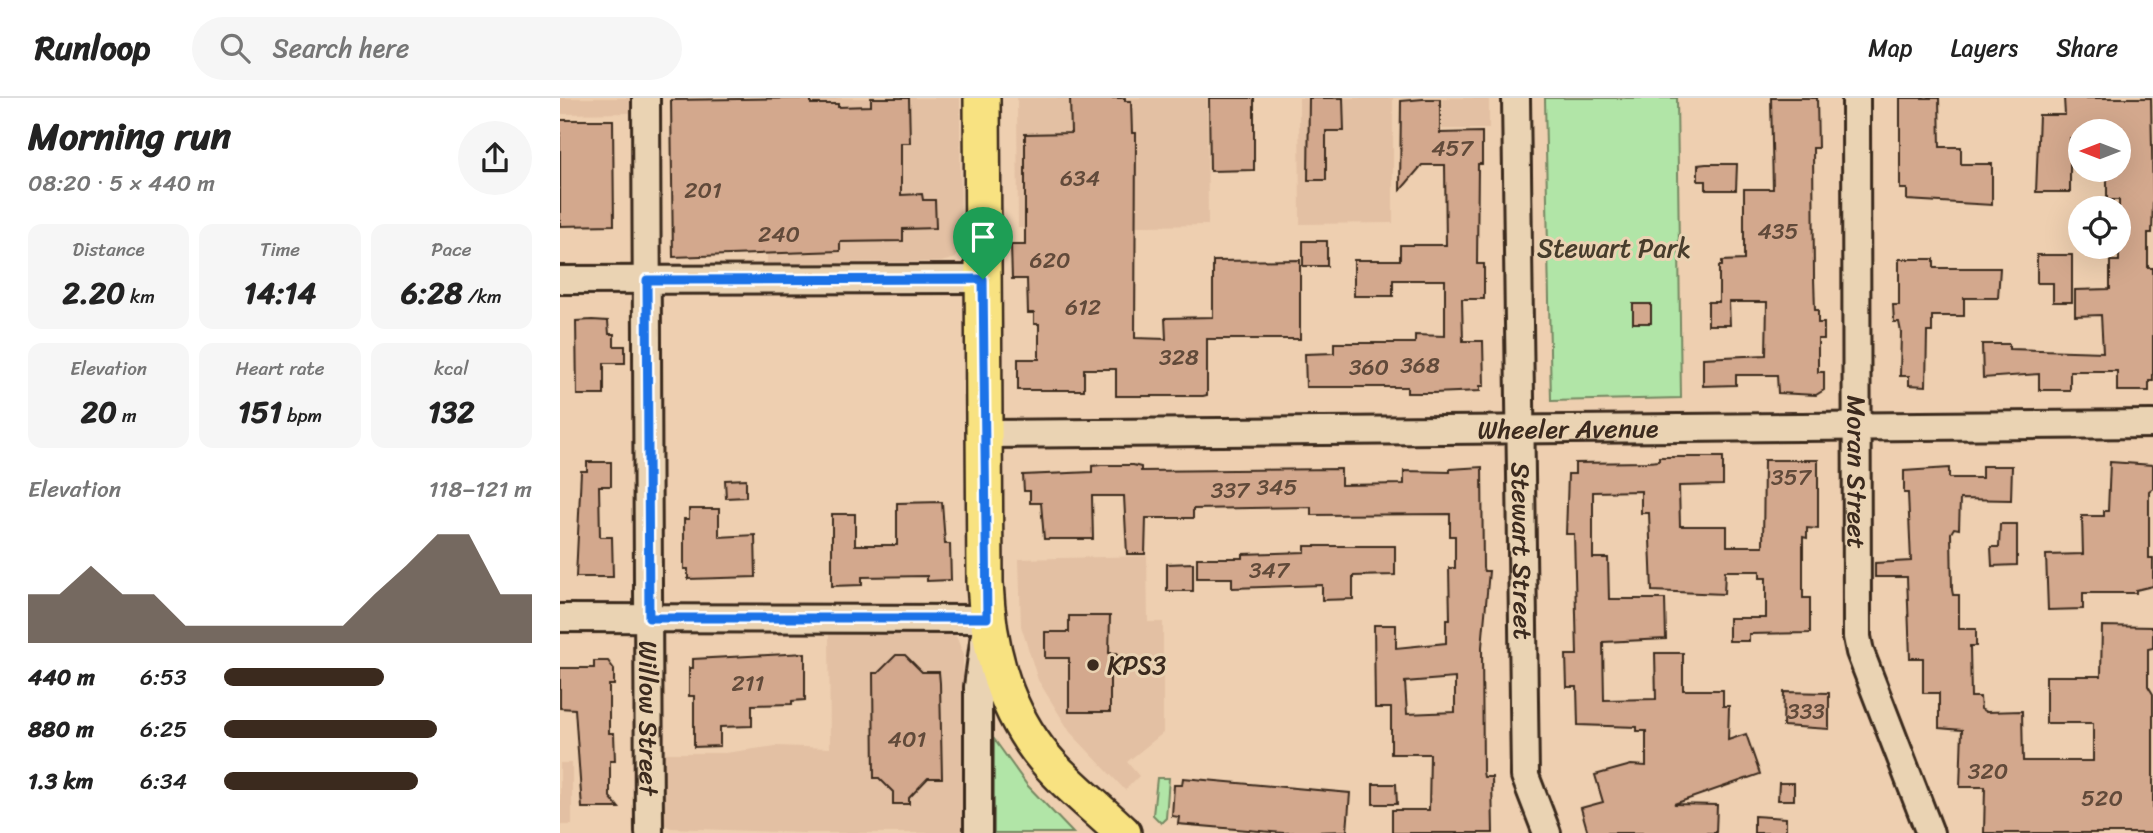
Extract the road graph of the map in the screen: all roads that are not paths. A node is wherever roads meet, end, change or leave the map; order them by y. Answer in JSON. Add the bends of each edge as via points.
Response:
{"nodes":[{"id":1,"x":646,"y":98,"type":"edge"},
{"id":2,"x":982,"y":98,"type":"edge"},
{"id":3,"x":1516,"y":98,"type":"edge"},
{"id":4,"x":1856,"y":98,"type":"edge"},
{"id":5,"x":983,"y":279,"type":"junction"},
{"id":6,"x":560,"y":280,"type":"edge"},
{"id":7,"x":647,"y":280,"type":"junction"},
{"id":8,"x":1858,"y":424,"type":"junction"},
{"id":9,"x":2153,"y":424,"type":"edge"},
{"id":10,"x":1520,"y":429,"type":"junction"},
{"id":11,"x":984,"y":434,"type":"junction"},
{"id":12,"x":560,"y":618,"type":"edge"},
{"id":13,"x":649,"y":618,"type":"junction"},
{"id":14,"x":987,"y":618,"type":"junction"},
{"id":15,"x":649,"y":833,"type":"edge"},
{"id":16,"x":978,"y":833,"type":"edge"},
{"id":17,"x":1123,"y":833,"type":"edge"},
{"id":18,"x":1547,"y":833,"type":"edge"},
{"id":19,"x":1930,"y":833,"type":"edge"}],
"edges":[{"from":1,"to":7,"type":"street","name":"Willow Street"},
{"from":2,"to":5,"type":"main road"},
{"from":3,"to":10,"type":"street","name":"Stewart Street"},
{"from":4,"to":8,"type":"street","name":"Moran Street"},
{"from":5,"to":7,"type":"street"},
{"from":5,"to":11,"type":"main road"},
{"from":6,"to":7,"type":"street"},
{"from":7,"to":13,"type":"street","name":"Willow Street"},
{"from":8,"to":9,"type":"street","name":"Wheeler Avenue"},
{"from":8,"to":10,"type":"street","name":"Wheeler Avenue"},
{"from":8,"to":19,"type":"street","name":"Moran Street","via":[[1857,637]]},
{"from":10,"to":11,"type":"street","name":"Wheeler Avenue"},
{"from":10,"to":18,"type":"street","name":"Stewart Street","via":[[1525,776]]},
{"from":11,"to":14,"type":"main road"},
{"from":12,"to":13,"type":"street"},
{"from":13,"to":14,"type":"street"},
{"from":13,"to":15,"type":"street","name":"Willow Street"},
{"from":14,"to":16,"type":"street","via":[[978,687]]},
{"from":14,"to":17,"type":"main road","via":[[1003,684],[1024,730],[1040,752]]}]}
